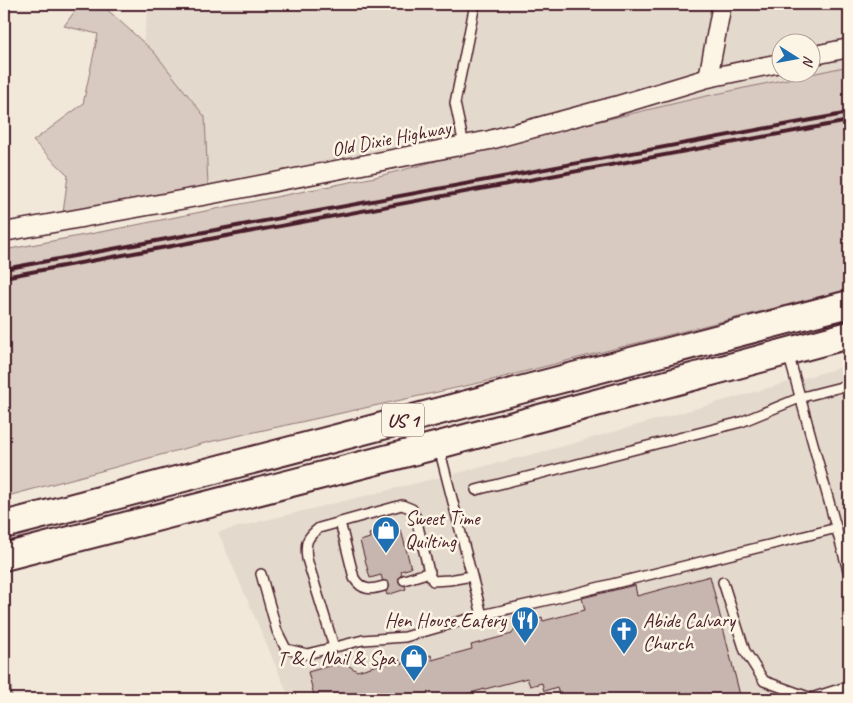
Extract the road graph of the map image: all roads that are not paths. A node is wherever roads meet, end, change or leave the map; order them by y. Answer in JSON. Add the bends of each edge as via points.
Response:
{"nodes":[{"id":1,"x":475,"y":4,"type":"edge"},
{"id":2,"x":722,"y":4,"type":"edge"},
{"id":3,"x":849,"y":48,"type":"edge"},
{"id":4,"x":820,"y":54,"type":"edge"},
{"id":5,"x":770,"y":65,"type":"edge"},
{"id":6,"x":708,"y":78,"type":"junction"},
{"id":7,"x":464,"y":145,"type":"junction"},
{"id":8,"x":4,"y":232,"type":"edge"},
{"id":9,"x":849,"y":304,"type":"edge"},
{"id":10,"x":735,"y":334,"type":"junction"},
{"id":11,"x":849,"y":335,"type":"edge"},
{"id":12,"x":788,"y":352,"type":"junction"},
{"id":13,"x":849,"y":385,"type":"edge"},
{"id":14,"x":802,"y":397,"type":"junction"},
{"id":15,"x":350,"y":434,"type":"junction"},
{"id":16,"x":438,"y":445,"type":"junction"},
{"id":17,"x":476,"y":490,"type":"dead end"},
{"id":18,"x":340,"y":522,"type":"junction"},
{"id":19,"x":4,"y":525,"type":"edge"},
{"id":20,"x":837,"y":528,"type":"junction"},
{"id":21,"x":58,"y":542,"type":"junction"},
{"id":22,"x":4,"y":557,"type":"edge"},
{"id":23,"x":430,"y":572,"type":"junction"},
{"id":24,"x":261,"y":574,"type":"dead end"},
{"id":25,"x":849,"y":574,"type":"edge"},
{"id":26,"x":472,"y":576,"type":"junction"},
{"id":27,"x":404,"y":580,"type":"dead end"},
{"id":28,"x":723,"y":582,"type":"dead end"},
{"id":29,"x":384,"y":586,"type":"dead end"},
{"id":30,"x":482,"y":615,"type":"junction"},
{"id":31,"x":334,"y":648,"type":"junction"},
{"id":32,"x":849,"y":686,"type":"edge"},
{"id":33,"x":809,"y":699,"type":"edge"}],
"edges":[{"from":1,"to":7,"type":"lane","via":[[455,103]]},
{"from":2,"to":6,"type":"street"},
{"from":3,"to":4,"type":"street"},
{"from":5,"to":6,"type":"street","name":"Old Dixie Highway"},
{"from":6,"to":7,"type":"street","name":"Old Dixie Highway","via":[[616,106]]},
{"from":7,"to":8,"type":"street","name":"Old Dixie Highway"},
{"from":9,"to":10,"type":"main road","number":"US 1"},
{"from":10,"to":15,"type":"main road","number":"US 1"},
{"from":10,"to":16,"type":"main road","via":[[704,354],[460,420]]},
{"from":11,"to":12,"type":"main road","number":"US 1"},
{"from":12,"to":14,"type":"lane"},
{"from":12,"to":16,"type":"main road","number":"US 1"},
{"from":13,"to":14,"type":"lane"},
{"from":14,"to":17,"type":"lane","via":[[741,422]]},
{"from":14,"to":20,"type":"lane"},
{"from":15,"to":19,"type":"main road","number":"US 1"},
{"from":15,"to":21,"type":"main road","via":[[344,456],[95,522]]},
{"from":16,"to":21,"type":"main road","number":"US 1"},
{"from":16,"to":26,"type":"lane"},
{"from":18,"to":23,"type":"lane","via":[[402,505],[412,510]]},
{"from":18,"to":29,"type":"lane","via":[[354,578],[366,588]]},
{"from":18,"to":31,"type":"lane","via":[[319,528],[309,535],[306,547]]},
{"from":20,"to":25,"type":"lane"},
{"from":20,"to":30,"type":"lane"},
{"from":21,"to":22,"type":"main road","number":"US 1"},
{"from":23,"to":26,"type":"lane","via":[[433,581],[437,582]]},
{"from":23,"to":27,"type":"lane"},
{"from":24,"to":31,"type":"lane","via":[[277,631],[286,649],[307,654]]},
{"from":26,"to":30,"type":"lane"},
{"from":28,"to":33,"type":"lane","via":[[745,651],[764,681]]},
{"from":30,"to":31,"type":"lane","via":[[405,637],[363,640]]},
{"from":32,"to":33,"type":"lane"}]}
